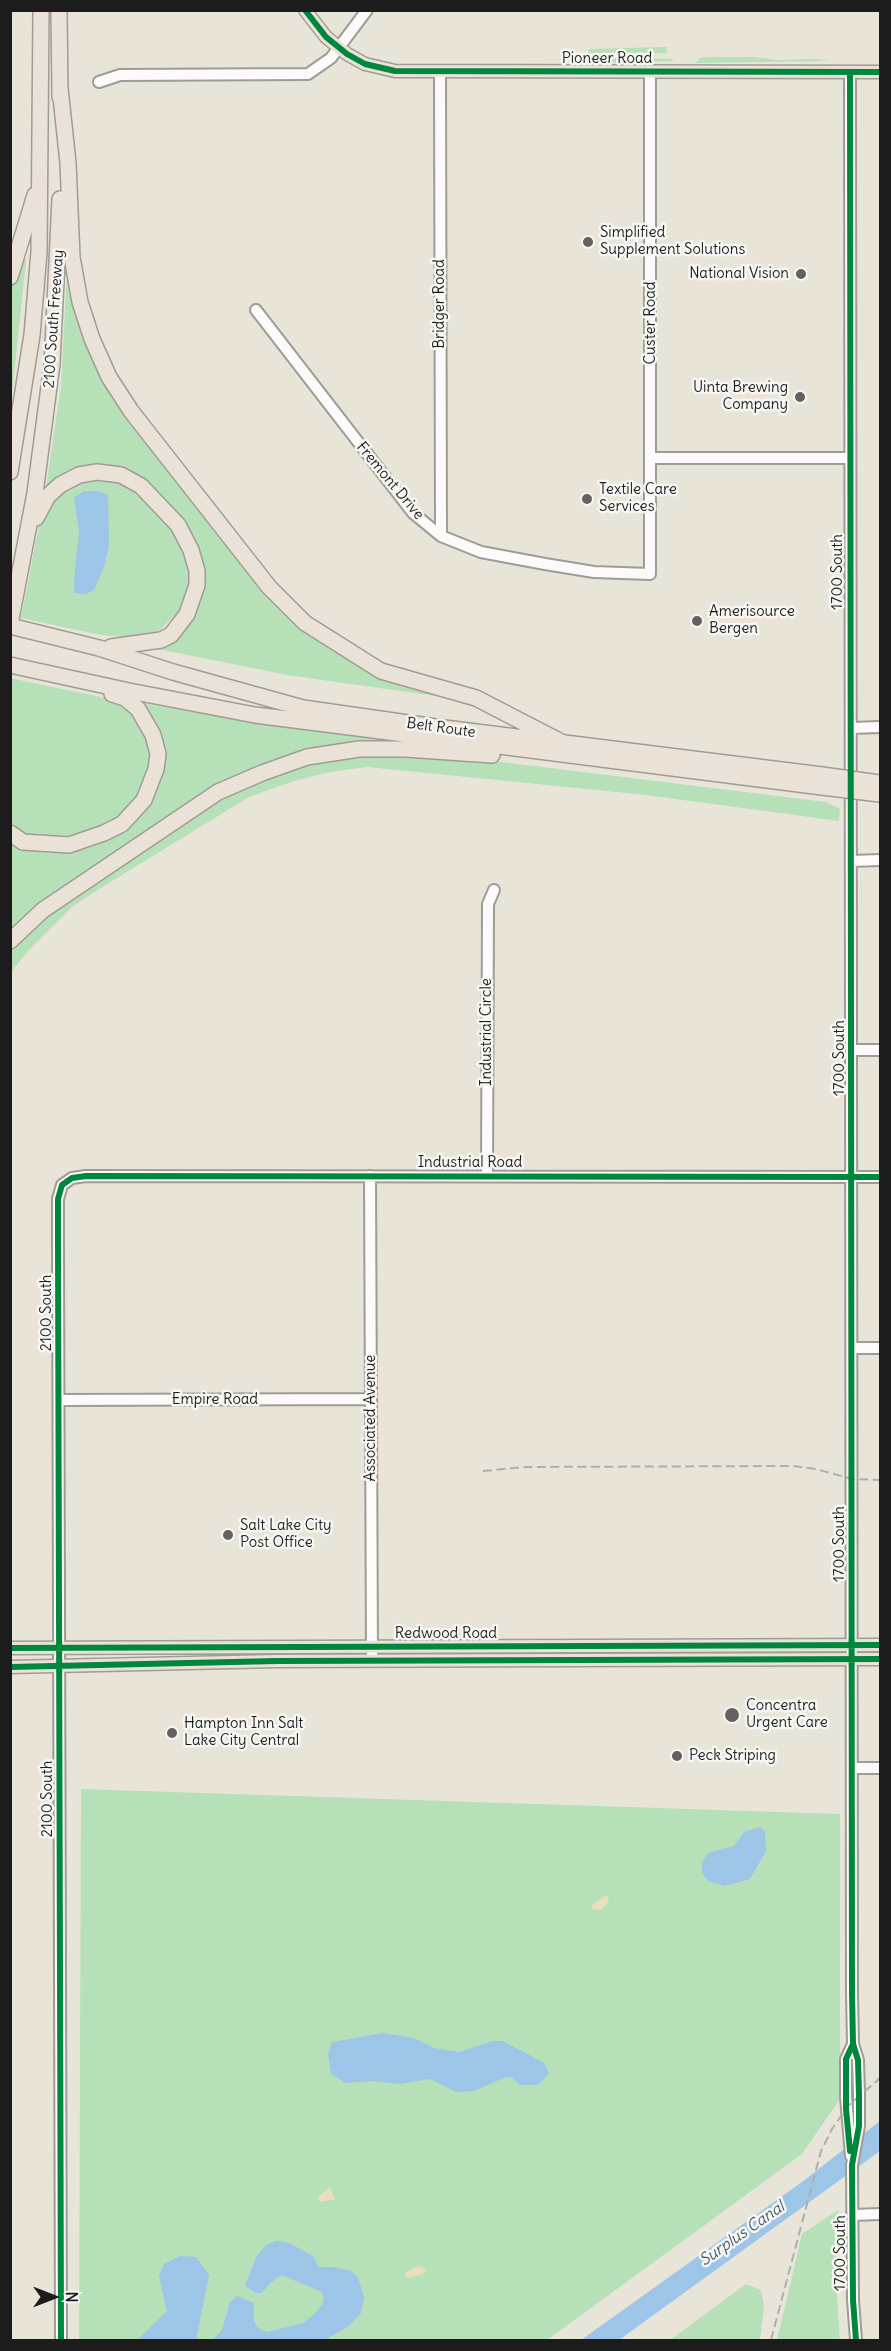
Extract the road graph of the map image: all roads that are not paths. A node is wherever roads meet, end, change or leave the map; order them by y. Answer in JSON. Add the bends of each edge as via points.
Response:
{"nodes":[{"id":1,"x":41,"y":10,"type":"edge"},
{"id":2,"x":59,"y":10,"type":"edge"},
{"id":3,"x":305,"y":10,"type":"edge"},
{"id":4,"x":367,"y":10,"type":"edge"},
{"id":5,"x":339,"y":48,"type":"junction"},
{"id":6,"x":440,"y":71,"type":"junction"},
{"id":7,"x":650,"y":71,"type":"junction"},
{"id":8,"x":850,"y":72,"type":"junction"},
{"id":9,"x":880,"y":72,"type":"edge"},
{"id":10,"x":99,"y":82,"type":"dead end"},
{"id":11,"x":60,"y":88,"type":"junction"},
{"id":12,"x":41,"y":175,"type":"junction"},
{"id":13,"x":10,"y":277,"type":"edge"},
{"id":14,"x":256,"y":310,"type":"dead end"},
{"id":15,"x":651,"y":458,"type":"junction"},
{"id":16,"x":850,"y":458,"type":"junction"},
{"id":17,"x":10,"y":472,"type":"edge"},
{"id":18,"x":441,"y":536,"type":"junction"},
{"id":19,"x":25,"y":553,"type":"junction"},
{"id":20,"x":650,"y":574,"type":"joint"},
{"id":21,"x":10,"y":625,"type":"edge"},
{"id":22,"x":99,"y":648,"type":"junction"},
{"id":23,"x":10,"y":665,"type":"edge"},
{"id":24,"x":64,"y":677,"type":"junction"},
{"id":25,"x":851,"y":728,"type":"junction"},
{"id":26,"x":880,"y":728,"type":"edge"},
{"id":27,"x":565,"y":744,"type":"junction"},
{"id":28,"x":617,"y":761,"type":"junction"},
{"id":29,"x":822,"y":781,"type":"junction"},
{"id":30,"x":880,"y":789,"type":"edge"},
{"id":31,"x":10,"y":833,"type":"edge"},
{"id":32,"x":880,"y":860,"type":"edge"},
{"id":33,"x":851,"y":861,"type":"junction"},
{"id":34,"x":494,"y":890,"type":"dead end"},
{"id":35,"x":10,"y":940,"type":"edge"},
{"id":36,"x":852,"y":1050,"type":"junction"},
{"id":37,"x":880,"y":1050,"type":"edge"},
{"id":38,"x":487,"y":1175,"type":"junction"},
{"id":39,"x":370,"y":1176,"type":"junction"},
{"id":40,"x":852,"y":1176,"type":"junction"},
{"id":41,"x":880,"y":1177,"type":"edge"},
{"id":42,"x":62,"y":1185,"type":"joint"},
{"id":43,"x":852,"y":1348,"type":"junction"},
{"id":44,"x":880,"y":1348,"type":"edge"},
{"id":45,"x":371,"y":1400,"type":"junction"},
{"id":46,"x":59,"y":1401,"type":"junction"},
{"id":47,"x":852,"y":1645,"type":"junction"},
{"id":48,"x":880,"y":1645,"type":"edge"},
{"id":49,"x":372,"y":1646,"type":"junction"},
{"id":50,"x":10,"y":1648,"type":"edge"},
{"id":51,"x":61,"y":1648,"type":"junction"},
{"id":52,"x":852,"y":1659,"type":"junction"},
{"id":53,"x":880,"y":1659,"type":"edge"},
{"id":54,"x":372,"y":1661,"type":"junction"},
{"id":55,"x":10,"y":1667,"type":"edge"},
{"id":56,"x":61,"y":1667,"type":"junction"},
{"id":57,"x":852,"y":1768,"type":"junction"},
{"id":58,"x":880,"y":1768,"type":"edge"},
{"id":59,"x":853,"y":2044,"type":"junction"},
{"id":60,"x":852,"y":2165,"type":"junction"},
{"id":61,"x":880,"y":2214,"type":"edge"},
{"id":62,"x":853,"y":2216,"type":"junction"},
{"id":63,"x":61,"y":2340,"type":"edge"},
{"id":64,"x":856,"y":2340,"type":"edge"}],
"edges":[{"from":1,"to":12,"type":"highway","name":"2100 South Freeway"},
{"from":2,"to":11,"type":"highway","name":"2100 South Freeway"},
{"from":3,"to":5,"type":"main road","name":"Pioneer Road"},
{"from":4,"to":5,"type":"street"},
{"from":5,"to":6,"type":"main road","name":"Pioneer Road","via":[[381,69]]},
{"from":5,"to":10,"type":"street","via":[[325,64],[308,74],[120,75]]},
{"from":6,"to":7,"type":"main road","name":"Pioneer Road"},
{"from":6,"to":18,"type":"street","name":"Bridger Road"},
{"from":7,"to":8,"type":"main road","name":"Pioneer Road"},
{"from":7,"to":15,"type":"street","name":"Custer Road"},
{"from":8,"to":9,"type":"main road","name":"Pioneer Road"},
{"from":8,"to":16,"type":"street","name":"1700 South"},
{"from":11,"to":19,"type":"highway","name":"2100 South Freeway","via":[[60,236],[52,364]]},
{"from":11,"to":27,"type":"highway","via":[[72,257],[80,302],[109,377],[132,411],[269,587],[305,623],[381,671],[476,698]]},
{"from":12,"to":13,"type":"highway"},
{"from":12,"to":17,"type":"highway","name":"2100 South Freeway","via":[[32,336]]},
{"from":14,"to":18,"type":"street","name":"Fremont Drive","via":[[413,513]]},
{"from":15,"to":16,"type":"street"},
{"from":15,"to":20,"type":"street","name":"Custer Road"},
{"from":16,"to":25,"type":"street","name":"1700 South"},
{"from":18,"to":20,"type":"street","name":"Fremont Drive","via":[[482,552],[545,564],[594,572]]},
{"from":19,"to":21,"type":"highway","name":"2100 South Freeway"},
{"from":19,"to":22,"type":"highway","via":[[38,510],[60,485],[79,474],[121,474],[141,486],[178,525],[197,571],[197,585],[187,614],[171,635],[161,640]]},
{"from":21,"to":22,"type":"highway","name":"Belt Route"},
{"from":22,"to":27,"type":"highway","name":"Belt Route","via":[[303,708]]},
{"from":23,"to":24,"type":"highway","name":"Belt Route"},
{"from":24,"to":28,"type":"highway","name":"Belt Route","via":[[255,715]]},
{"from":24,"to":31,"type":"highway","via":[[125,698],[138,709],[153,735],[158,754],[152,785],[122,824],[87,840],[69,845],[38,845],[23,842]]},
{"from":25,"to":26,"type":"street"},
{"from":25,"to":33,"type":"street","name":"1700 South"},
{"from":27,"to":29,"type":"highway","name":"Belt Route"},
{"from":28,"to":29,"type":"highway","name":"Belt Route"},
{"from":28,"to":35,"type":"highway","via":[[586,763],[405,749],[358,749],[307,757],[218,792],[42,910]]},
{"from":29,"to":30,"type":"highway","name":"Belt Route","bridge":true},
{"from":32,"to":33,"type":"street"},
{"from":33,"to":36,"type":"street","name":"1700 South"},
{"from":34,"to":38,"type":"street","name":"Industrial Circle","via":[[488,904]]},
{"from":36,"to":37,"type":"street"},
{"from":36,"to":40,"type":"street","name":"1700 South"},
{"from":38,"to":39,"type":"street","name":"Industrial Road"},
{"from":38,"to":40,"type":"street","name":"Industrial Road"},
{"from":39,"to":42,"type":"street","name":"Industrial Road","via":[[86,1176],[72,1178]]},
{"from":39,"to":45,"type":"street","name":"Associated Avenue"},
{"from":40,"to":41,"type":"street","name":"Industrial Road"},
{"from":40,"to":43,"type":"street","name":"1700 South"},
{"from":42,"to":46,"type":"street","name":"2100 South","via":[[58,1205]]},
{"from":43,"to":44,"type":"street"},
{"from":43,"to":47,"type":"street","name":"1700 South"},
{"from":45,"to":46,"type":"street","name":"Empire Road"},
{"from":45,"to":49,"type":"street","name":"Associated Avenue"},
{"from":46,"to":51,"type":"street","name":"2100 South"},
{"from":47,"to":48,"type":"main road","name":"Redwood Road"},
{"from":47,"to":49,"type":"main road","name":"Redwood Road"},
{"from":47,"to":52,"type":"street","name":"1700 South"},
{"from":49,"to":51,"type":"main road","name":"Redwood Road"},
{"from":49,"to":54,"type":"street","name":"Associated Avenue"},
{"from":50,"to":51,"type":"main road","name":"Redwood Road"},
{"from":51,"to":56,"type":"street","name":"2100 South"},
{"from":52,"to":53,"type":"main road","name":"Redwood Road"},
{"from":52,"to":54,"type":"main road","name":"Redwood Road"},
{"from":52,"to":57,"type":"street","name":"1700 South"},
{"from":54,"to":56,"type":"main road","name":"Redwood Road"},
{"from":55,"to":56,"type":"main road","name":"Redwood Road"},
{"from":56,"to":63,"type":"street","name":"2100 South"},
{"from":57,"to":58,"type":"street"},
{"from":57,"to":59,"type":"street","name":"1700 South"},
{"from":59,"to":60,"type":"street","name":"1700 South","via":[[858,2060],[859,2126]]},
{"from":59,"to":60,"type":"street","name":"1700 South","via":[[846,2059]]},
{"from":60,"to":62,"type":"street","name":"1700 South"},
{"from":61,"to":62,"type":"street"},
{"from":62,"to":64,"type":"street","name":"1700 South"}]}
